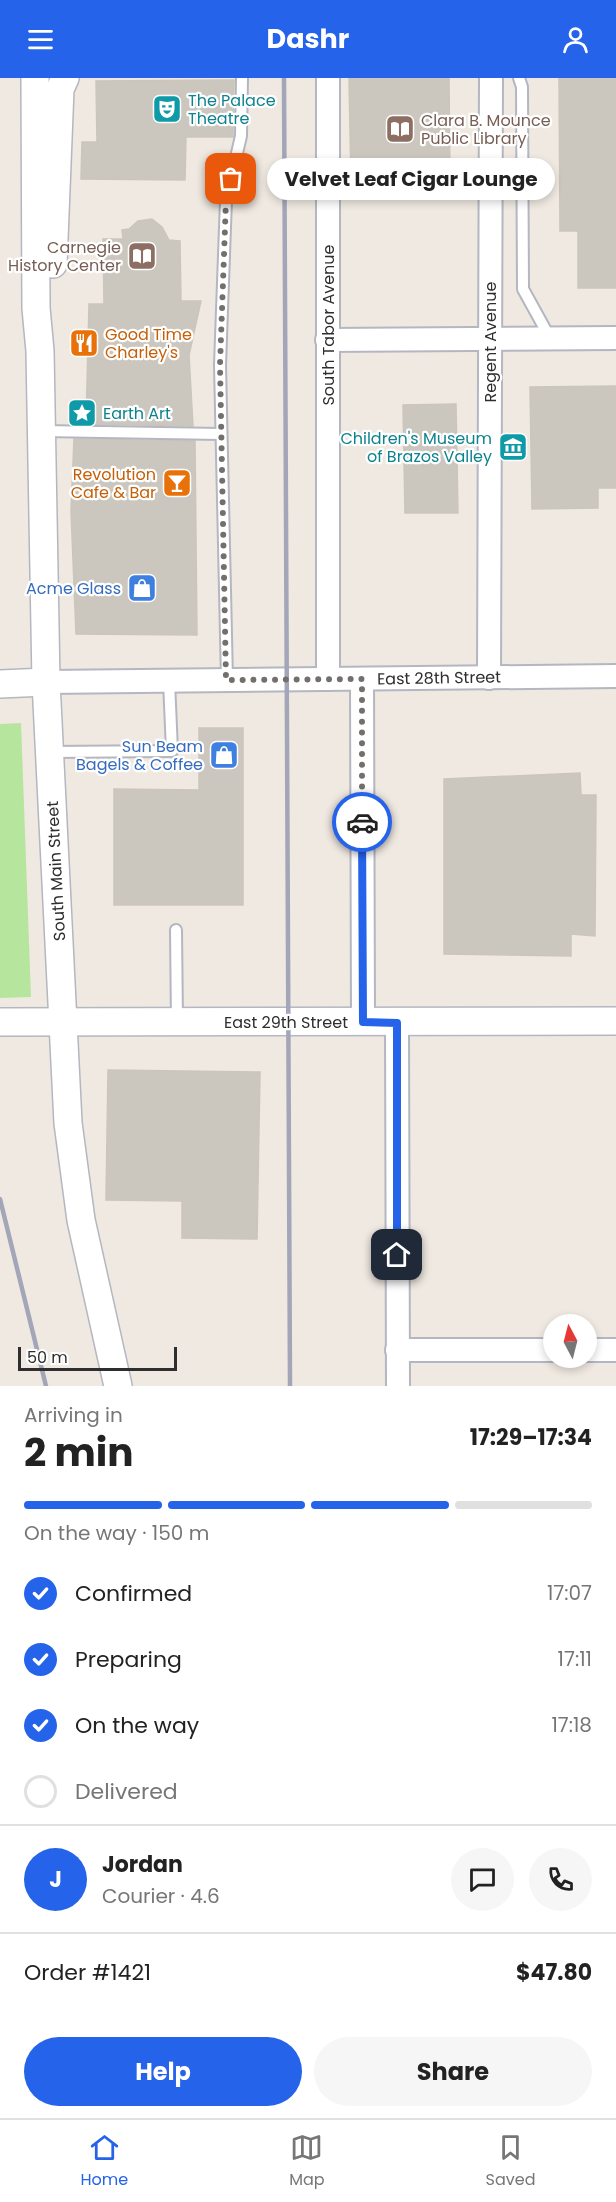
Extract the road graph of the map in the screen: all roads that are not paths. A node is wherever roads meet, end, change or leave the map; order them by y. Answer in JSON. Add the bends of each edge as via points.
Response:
{"nodes":[{"id":1,"x":35,"y":78,"type":"edge"},
{"id":2,"x":65,"y":78,"type":"edge"},
{"id":3,"x":242,"y":78,"type":"edge"},
{"id":4,"x":328,"y":78,"type":"edge"},
{"id":5,"x":491,"y":78,"type":"edge"},
{"id":6,"x":519,"y":78,"type":"edge"},
{"id":7,"x":489,"y":338,"type":"junction"},
{"id":8,"x":550,"y":338,"type":"junction"},
{"id":9,"x":616,"y":338,"type":"edge"},
{"id":10,"x":327,"y":340,"type":"junction"},
{"id":11,"x":40,"y":351,"type":"junction"},
{"id":12,"x":42,"y":431,"type":"junction"},
{"id":13,"x":221,"y":434,"type":"junction"},
{"id":14,"x":616,"y":676,"type":"edge"},
{"id":15,"x":489,"y":678,"type":"junction"},
{"id":16,"x":328,"y":679,"type":"junction"},
{"id":17,"x":362,"y":679,"type":"junction"},
{"id":18,"x":226,"y":680,"type":"junction"},
{"id":19,"x":169,"y":681,"type":"junction"},
{"id":20,"x":46,"y":682,"type":"junction"},
{"id":21,"x":0,"y":684,"type":"edge"},
{"id":22,"x":50,"y":752,"type":"junction"},
{"id":23,"x":176,"y":930,"type":"dead end"},
{"id":24,"x":64,"y":1020,"type":"junction"},
{"id":25,"x":177,"y":1021,"type":"junction"},
{"id":26,"x":616,"y":1021,"type":"edge"},
{"id":27,"x":0,"y":1022,"type":"edge"},
{"id":28,"x":363,"y":1022,"type":"junction"},
{"id":29,"x":397,"y":1023,"type":"junction"},
{"id":30,"x":397,"y":1350,"type":"junction"},
{"id":31,"x":543,"y":1350,"type":"edge"},
{"id":32,"x":597,"y":1350,"type":"edge"},
{"id":33,"x":616,"y":1350,"type":"edge"},
{"id":34,"x":118,"y":1386,"type":"edge"},
{"id":35,"x":398,"y":1386,"type":"edge"}],
"edges":[{"from":1,"to":11,"type":"street","via":[[36,308]]},
{"from":2,"to":11,"type":"street","via":[[60,89],[51,312]]},
{"from":3,"to":13,"type":"lane","via":[[241,136],[226,200]]},
{"from":4,"to":10,"type":"street","name":"South Tabor Avenue"},
{"from":5,"to":7,"type":"street","name":"Regent Avenue"},
{"from":6,"to":8,"type":"lane","via":[[523,289]]},
{"from":7,"to":8,"type":"street"},
{"from":7,"to":10,"type":"street"},
{"from":7,"to":15,"type":"street","name":"Regent Avenue"},
{"from":8,"to":9,"type":"street"},
{"from":10,"to":16,"type":"street","name":"South Tabor Avenue"},
{"from":11,"to":12,"type":"street","name":"South Main Street"},
{"from":12,"to":13,"type":"lane"},
{"from":12,"to":20,"type":"street","name":"South Main Street"},
{"from":13,"to":18,"type":"lane"},
{"from":14,"to":15,"type":"street","name":"East 28th Street"},
{"from":15,"to":17,"type":"street","name":"East 28th Street"},
{"from":16,"to":17,"type":"street","name":"East 28th Street"},
{"from":16,"to":18,"type":"street","name":"East 28th Street"},
{"from":17,"to":28,"type":"street"},
{"from":18,"to":19,"type":"street","name":"East 28th Street"},
{"from":19,"to":20,"type":"street","name":"East 28th Street"},
{"from":19,"to":22,"type":"lane","via":[[172,752]]},
{"from":20,"to":21,"type":"street"},
{"from":20,"to":22,"type":"street","name":"South Main Street"},
{"from":22,"to":24,"type":"street","name":"South Main Street"},
{"from":23,"to":25,"type":"lane"},
{"from":24,"to":25,"type":"street","name":"East 29th Street"},
{"from":24,"to":27,"type":"street","name":"East 29th Street"},
{"from":24,"to":34,"type":"street","name":"South Main Street","via":[[68,1123],[81,1220]]},
{"from":25,"to":28,"type":"street","name":"East 29th Street"},
{"from":26,"to":29,"type":"street","name":"East 29th Street"},
{"from":28,"to":29,"type":"street","name":"East 29th Street"},
{"from":29,"to":30,"type":"street"},
{"from":30,"to":31,"type":"street"},
{"from":30,"to":35,"type":"street"},
{"from":32,"to":33,"type":"street"}]}
